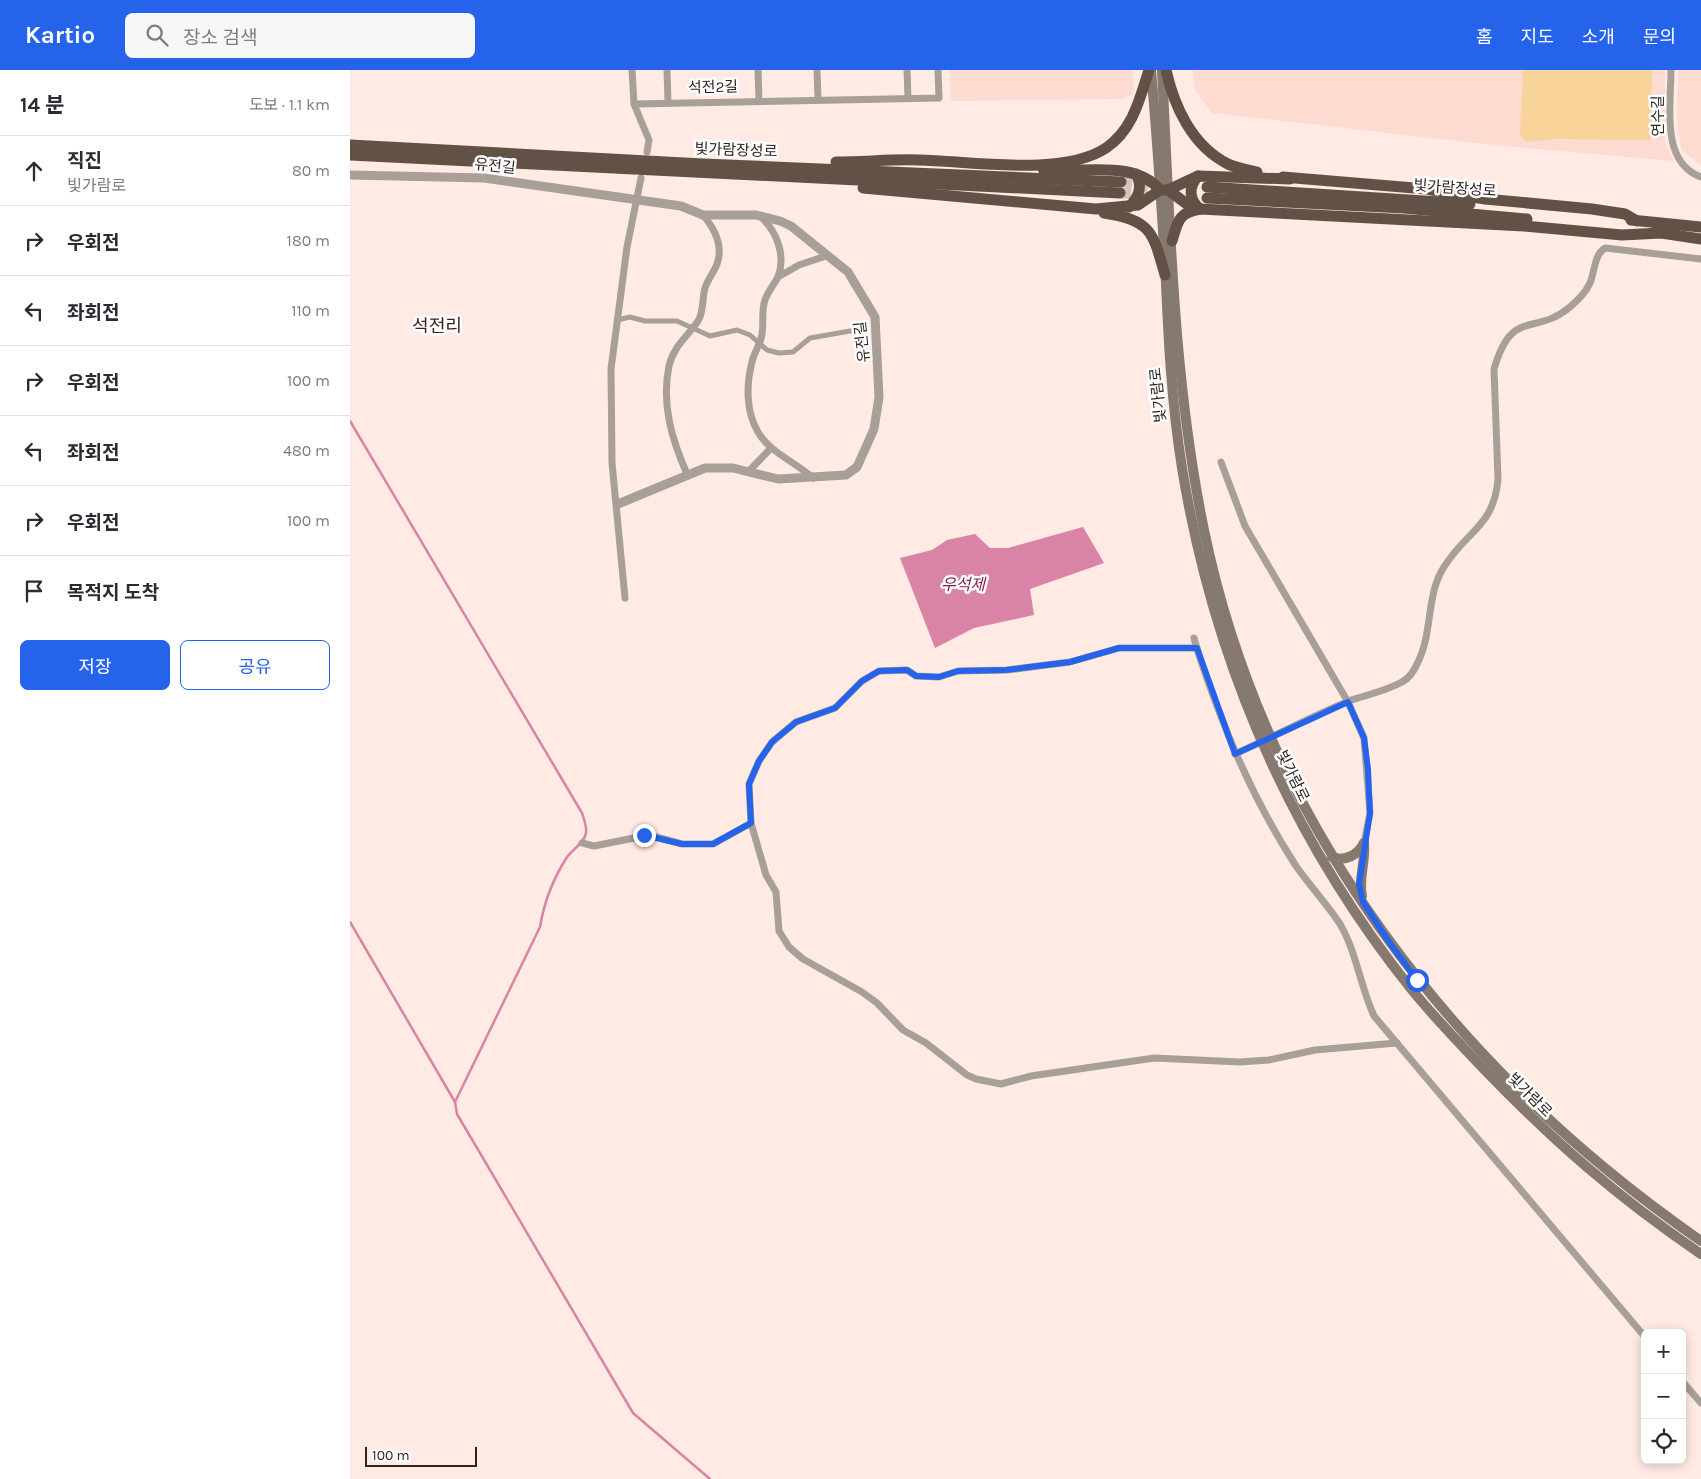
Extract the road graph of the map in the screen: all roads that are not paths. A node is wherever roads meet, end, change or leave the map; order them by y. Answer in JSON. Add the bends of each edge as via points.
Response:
{"nodes":[{"id":1,"x":632,"y":70,"type":"edge"},
{"id":2,"x":667,"y":70,"type":"edge"},
{"id":3,"x":758,"y":70,"type":"edge"},
{"id":4,"x":817,"y":70,"type":"edge"},
{"id":5,"x":907,"y":70,"type":"edge"},
{"id":6,"x":938,"y":70,"type":"edge"},
{"id":7,"x":1150,"y":70,"type":"edge"},
{"id":8,"x":1164,"y":70,"type":"edge"},
{"id":9,"x":1670,"y":70,"type":"edge"},
{"id":10,"x":908,"y":98,"type":"junction"},
{"id":11,"x":759,"y":100,"type":"junction"},
{"id":12,"x":818,"y":100,"type":"junction"},
{"id":13,"x":668,"y":102,"type":"junction"},
{"id":14,"x":634,"y":104,"type":"junction"},
{"id":15,"x":350,"y":145,"type":"edge"},
{"id":16,"x":647,"y":152,"type":"dead end"},
{"id":17,"x":350,"y":156,"type":"edge"},
{"id":18,"x":545,"y":156,"type":"junction"},
{"id":19,"x":1018,"y":164,"type":"junction"},
{"id":20,"x":707,"y":174,"type":"junction"},
{"id":21,"x":1136,"y":174,"type":"junction"},
{"id":22,"x":350,"y":175,"type":"edge"},
{"id":23,"x":1198,"y":176,"type":"junction"},
{"id":24,"x":1701,"y":177,"type":"edge"},
{"id":25,"x":640,"y":178,"type":"dead end"},
{"id":26,"x":1290,"y":179,"type":"junction"},
{"id":27,"x":1164,"y":190,"type":"junction"},
{"id":28,"x":636,"y":199,"type":"junction"},
{"id":29,"x":1128,"y":207,"type":"junction"},
{"id":30,"x":1096,"y":209,"type":"junction"},
{"id":31,"x":1200,"y":209,"type":"junction"},
{"id":32,"x":703,"y":215,"type":"junction"},
{"id":33,"x":762,"y":218,"type":"junction"},
{"id":34,"x":1637,"y":221,"type":"junction"},
{"id":35,"x":1701,"y":227,"type":"edge"},
{"id":36,"x":1661,"y":233,"type":"junction"},
{"id":37,"x":1701,"y":239,"type":"edge"},
{"id":38,"x":1172,"y":241,"type":"junction"},
{"id":39,"x":826,"y":256,"type":"junction"},
{"id":40,"x":1701,"y":259,"type":"edge"},
{"id":41,"x":1165,"y":275,"type":"junction"},
{"id":42,"x":778,"y":278,"type":"junction"},
{"id":43,"x":617,"y":320,"type":"junction"},
{"id":44,"x":692,"y":328,"type":"junction"},
{"id":45,"x":856,"y":330,"type":"dead end"},
{"id":46,"x":759,"y":344,"type":"junction"},
{"id":47,"x":771,"y":448,"type":"junction"},
{"id":48,"x":1220,"y":462,"type":"dead end"},
{"id":49,"x":749,"y":471,"type":"junction"},
{"id":50,"x":687,"y":474,"type":"junction"},
{"id":51,"x":814,"y":478,"type":"junction"},
{"id":52,"x":618,"y":504,"type":"junction"},
{"id":53,"x":625,"y":598,"type":"dead end"},
{"id":54,"x":1194,"y":638,"type":"dead end"},
{"id":55,"x":1197,"y":648,"type":"junction"},
{"id":56,"x":1348,"y":702,"type":"junction"},
{"id":57,"x":1235,"y":754,"type":"junction"},
{"id":58,"x":751,"y":823,"type":"junction"},
{"id":59,"x":582,"y":843,"type":"dead end"},
{"id":60,"x":1364,"y":843,"type":"junction"},
{"id":61,"x":1332,"y":857,"type":"junction"},
{"id":62,"x":1363,"y":902,"type":"junction"},
{"id":63,"x":1397,"y":1043,"type":"junction"},
{"id":64,"x":1701,"y":1241,"type":"edge"},
{"id":65,"x":1701,"y":1254,"type":"edge"},
{"id":66,"x":1641,"y":1332,"type":"edge"},
{"id":67,"x":1686,"y":1386,"type":"edge"},
{"id":68,"x":1701,"y":1403,"type":"edge"}],
"edges":[{"from":1,"to":14,"type":"street"},
{"from":2,"to":13,"type":"street","name":"석전2길"},
{"from":3,"to":11,"type":"street","name":"석전2길"},
{"from":4,"to":12,"type":"street"},
{"from":5,"to":10,"type":"street"},
{"from":6,"to":10,"type":"street","name":"석전2길","via":[[939,98]]},
{"from":7,"to":19,"type":"highway","via":[[1130,122],[1107,147],[1076,161]]},
{"from":7,"to":27,"type":"main road","name":"빛가람로"},
{"from":8,"to":26,"type":"highway","via":[[1185,122],[1205,148],[1234,166]]},
{"from":8,"to":27,"type":"main road","name":"빛가람로"},
{"from":9,"to":24,"type":"street","name":"연수길","via":[[1673,149],[1686,169]]},
{"from":10,"to":12,"type":"street","name":"석전2길"},
{"from":11,"to":12,"type":"street","name":"석전2길"},
{"from":11,"to":13,"type":"street","name":"석전2길"},
{"from":13,"to":14,"type":"street","name":"석전2길"},
{"from":14,"to":16,"type":"street","via":[[649,140]]},
{"from":15,"to":18,"type":"highway","name":"빛가람장성로"},
{"from":17,"to":20,"type":"highway","name":"빛가람장성로"},
{"from":18,"to":19,"type":"highway","via":[[575,150],[824,162],[917,160]]},
{"from":18,"to":20,"type":"highway","name":"빛가람장성로","via":[[1120,187]]},
{"from":19,"to":21,"type":"highway","via":[[1061,172],[1119,171]]},
{"from":20,"to":30,"type":"highway","via":[[729,180],[831,185]]},
{"from":21,"to":27,"type":"highway"},
{"from":21,"to":29,"type":"highway","via":[[1140,190]]},
{"from":22,"to":28,"type":"street","name":"유전길","via":[[484,178]]},
{"from":23,"to":26,"type":"highway"},
{"from":23,"to":27,"type":"highway"},
{"from":23,"to":31,"type":"highway","via":[[1192,184],[1191,194],[1194,204]]},
{"from":25,"to":28,"type":"street"},
{"from":26,"to":34,"type":"highway","via":[[1426,189],[1485,199],[1592,209],[1624,214]]},
{"from":27,"to":29,"type":"highway"},
{"from":27,"to":31,"type":"highway"},
{"from":27,"to":38,"type":"main road","name":"빛가람로"},
{"from":27,"to":41,"type":"main road","name":"빛가람로"},
{"from":28,"to":32,"type":"street","name":"유전길","via":[[681,206]]},
{"from":28,"to":43,"type":"street"},
{"from":29,"to":30,"type":"highway"},
{"from":30,"to":41,"type":"highway","via":[[1128,216],[1153,235]]},
{"from":31,"to":36,"type":"highway","via":[[1524,226],[1622,235]]},
{"from":31,"to":38,"type":"highway","via":[[1184,214]]},
{"from":32,"to":33,"type":"street","name":"유전길","via":[[756,215]]},
{"from":32,"to":44,"type":"street","via":[[717,234],[719,254],[706,286],[700,316]]},
{"from":33,"to":39,"type":"street","name":"유전길","via":[[791,226]]},
{"from":33,"to":42,"type":"street","via":[[771,226],[778,243]]},
{"from":34,"to":35,"type":"highway","name":"빛가람장성로"},
{"from":34,"to":36,"type":"highway","name":"빛가람장성로","via":[[1445,202],[1207,193]]},
{"from":36,"to":37,"type":"highway","name":"빛가람장성로"},
{"from":38,"to":61,"type":"main road","name":"빛가람로","via":[[1182,389],[1204,532],[1229,626],[1267,728],[1300,800]]},
{"from":39,"to":42,"type":"street","via":[[799,265]]},
{"from":39,"to":51,"type":"street","name":"유전길","via":[[848,272],[875,317],[879,397],[874,428],[857,467],[846,476]]},
{"from":40,"to":56,"type":"street","via":[[1605,248],[1599,252],[1586,289],[1571,306],[1559,314],[1516,328],[1509,335],[1494,369],[1498,479],[1494,506],[1442,569],[1426,643],[1420,660],[1408,677],[1403,682]]},
{"from":41,"to":65,"type":"main road","name":"빛가람로","via":[[1174,409],[1204,573],[1229,662],[1257,734],[1315,851],[1354,912],[1415,994],[1514,1101],[1558,1144],[1625,1200]]},
{"from":42,"to":46,"type":"street","via":[[765,299]]},
{"from":43,"to":44,"type":"street","via":[[630,317],[644,321],[671,320]]},
{"from":43,"to":52,"type":"street","via":[[610,417]]},
{"from":44,"to":46,"type":"street","via":[[710,336],[743,332]]},
{"from":44,"to":50,"type":"street","via":[[673,355],[667,397],[672,435]]},
{"from":45,"to":46,"type":"street","via":[[810,338],[789,353],[772,352]]},
{"from":46,"to":47,"type":"street","via":[[752,362],[749,409],[757,430]]},
{"from":47,"to":49,"type":"street"},
{"from":47,"to":51,"type":"street"},
{"from":48,"to":56,"type":"street","via":[[1245,526]]},
{"from":49,"to":50,"type":"street","name":"유전길","via":[[715,467]]},
{"from":49,"to":51,"type":"street","name":"유전길","via":[[778,479]]},
{"from":50,"to":52,"type":"street","name":"유전길"},
{"from":52,"to":53,"type":"street"},
{"from":54,"to":55,"type":"street"},
{"from":55,"to":57,"type":"street"},
{"from":55,"to":58,"type":"street","via":[[1119,648],[1070,662],[1006,670],[958,671],[939,677],[916,676],[907,670],[879,671],[862,681],[835,708],[796,722],[772,742],[749,784]]},
{"from":56,"to":57,"type":"street"},
{"from":56,"to":60,"type":"street","via":[[1364,738],[1368,769],[1370,813]]},
{"from":57,"to":63,"type":"street","via":[[1262,810],[1298,868],[1340,924],[1357,962],[1360,982],[1374,1016]]},
{"from":58,"to":59,"type":"street","via":[[713,844],[682,844],[649,835],[594,846]]},
{"from":58,"to":63,"type":"street","via":[[766,875],[776,892],[779,931],[789,947],[803,959],[862,992],[903,1030],[976,1079],[1001,1084],[1031,1076],[1154,1058],[1240,1062],[1269,1060],[1315,1050]]},
{"from":60,"to":61,"type":"main road","via":[[1349,857]]},
{"from":60,"to":62,"type":"main road","via":[[1359,884]]},
{"from":61,"to":62,"type":"main road","name":"빛가람로"},
{"from":62,"to":64,"type":"main road","name":"빛가람로","via":[[1417,980],[1545,1117],[1597,1164]]},
{"from":63,"to":66,"type":"street"},
{"from":67,"to":68,"type":"street"}]}
